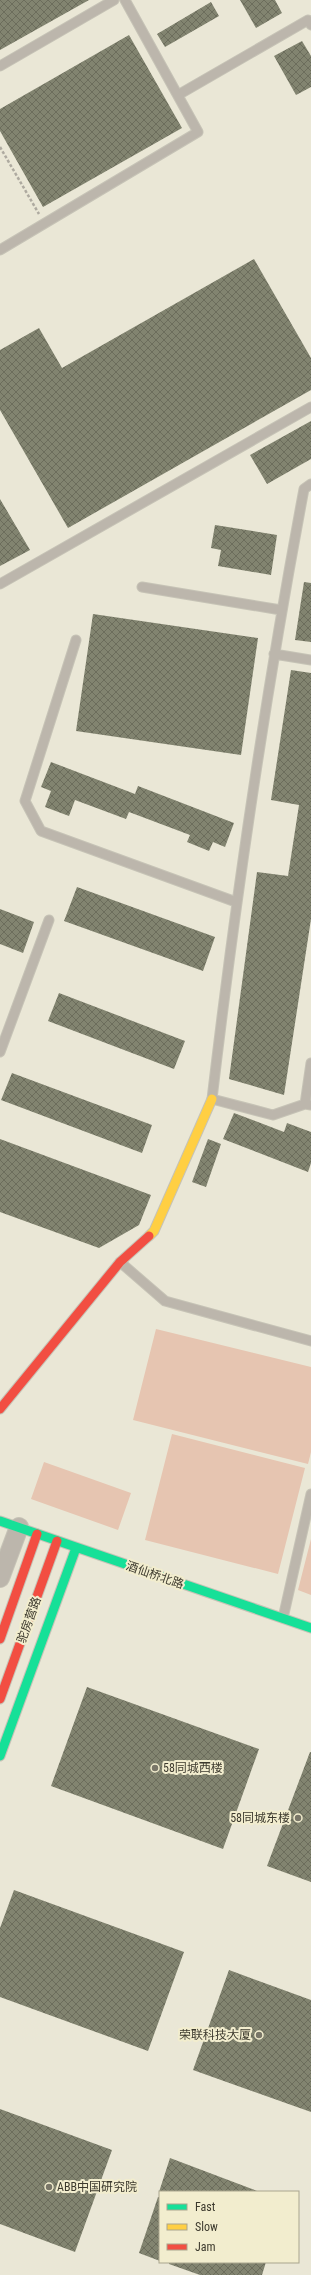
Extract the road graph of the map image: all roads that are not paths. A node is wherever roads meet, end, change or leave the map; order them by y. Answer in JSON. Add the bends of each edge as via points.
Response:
{"nodes":[{"id":1,"x":114,"y":0,"type":"edge"},
{"id":2,"x":125,"y":0,"type":"edge"},
{"id":3,"x":311,"y":25,"type":"edge"},
{"id":4,"x":0,"y":66,"type":"edge"},
{"id":5,"x":178,"y":95,"type":"junction"},
{"id":6,"x":0,"y":250,"type":"edge"},
{"id":7,"x":311,"y":407,"type":"edge"},
{"id":8,"x":311,"y":484,"type":"edge"},
{"id":9,"x":0,"y":584,"type":"edge"},
{"id":10,"x":142,"y":587,"type":"dead end"},
{"id":11,"x":281,"y":610,"type":"junction"},
{"id":12,"x":76,"y":640,"type":"dead end"},
{"id":13,"x":274,"y":654,"type":"junction"},
{"id":14,"x":311,"y":660,"type":"edge"},
{"id":15,"x":236,"y":902,"type":"junction"},
{"id":16,"x":49,"y":920,"type":"dead end"},
{"id":17,"x":0,"y":1052,"type":"edge"},
{"id":18,"x":311,"y":1063,"type":"edge"},
{"id":19,"x":212,"y":1099,"type":"junction"},
{"id":20,"x":308,"y":1104,"type":"edge"},
{"id":21,"x":120,"y":1262,"type":"junction"},
{"id":22,"x":311,"y":1341,"type":"edge"},
{"id":23,"x":0,"y":1409,"type":"edge"},
{"id":24,"x":311,"y":1494,"type":"edge"},
{"id":25,"x":0,"y":1521,"type":"edge"},
{"id":26,"x":19,"y":1527,"type":"junction"},
{"id":27,"x":37,"y":1534,"type":"junction"},
{"id":28,"x":57,"y":1541,"type":"junction"},
{"id":29,"x":76,"y":1548,"type":"junction"},
{"id":30,"x":0,"y":1578,"type":"edge"},
{"id":31,"x":283,"y":1618,"type":"junction"},
{"id":32,"x":311,"y":1628,"type":"edge"},
{"id":33,"x":0,"y":1639,"type":"edge"},
{"id":34,"x":0,"y":1699,"type":"edge"},
{"id":35,"x":0,"y":1756,"type":"edge"}],
"edges":[{"from":1,"to":4,"type":"lane"},
{"from":2,"to":5,"type":"lane"},
{"from":3,"to":5,"type":"lane","via":[[308,20]]},
{"from":5,"to":6,"type":"lane","via":[[198,132]]},
{"from":7,"to":9,"type":"lane"},
{"from":8,"to":11,"type":"lane","via":[[304,489]]},
{"from":10,"to":11,"type":"lane"},
{"from":11,"to":13,"type":"lane"},
{"from":12,"to":15,"type":"lane","via":[[25,801],[41,831]]},
{"from":13,"to":14,"type":"lane"},
{"from":13,"to":15,"type":"lane"},
{"from":15,"to":19,"type":"lane"},
{"from":16,"to":17,"type":"lane"},
{"from":18,"to":20,"type":"lane"},
{"from":19,"to":20,"type":"lane","via":[[273,1115]]},
{"from":19,"to":21,"type":"street","via":[[154,1231]]},
{"from":21,"to":22,"type":"lane","via":[[165,1301]]},
{"from":21,"to":23,"type":"street"},
{"from":24,"to":31,"type":"lane"},
{"from":25,"to":26,"type":"street","name":"酒仙桥北路"},
{"from":26,"to":27,"type":"street","name":"酒仙桥北路"},
{"from":26,"to":30,"type":"street"},
{"from":27,"to":28,"type":"street","name":"酒仙桥北路"},
{"from":27,"to":33,"type":"street","name":"驼房营路"},
{"from":28,"to":29,"type":"street","name":"酒仙桥北路"},
{"from":28,"to":34,"type":"street","name":"驼房营路"},
{"from":29,"to":31,"type":"street","name":"酒仙桥北路"},
{"from":29,"to":35,"type":"street"},
{"from":31,"to":32,"type":"street","name":"酒仙桥北路"}]}
